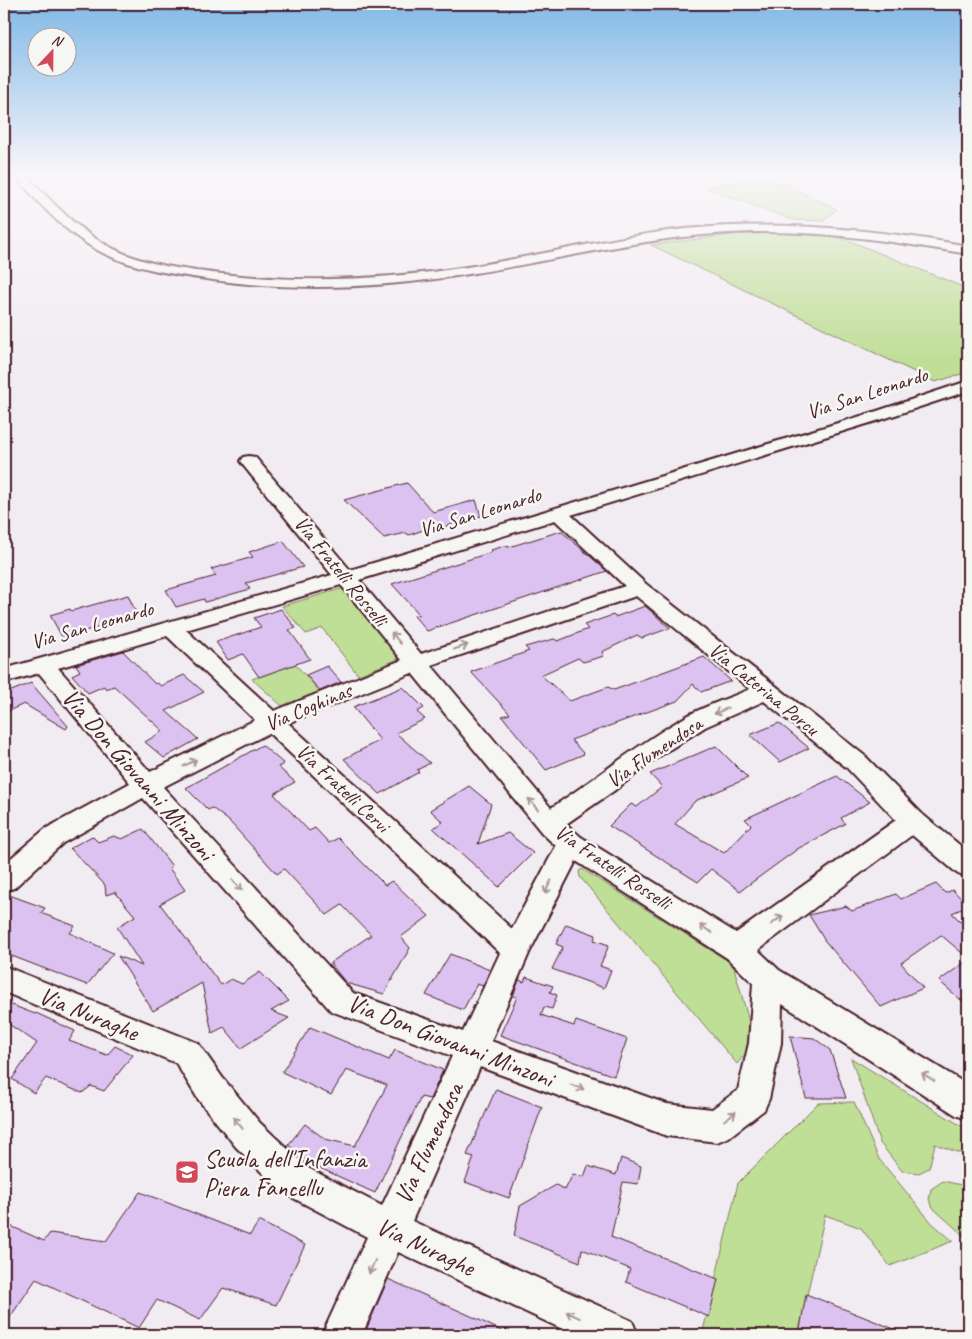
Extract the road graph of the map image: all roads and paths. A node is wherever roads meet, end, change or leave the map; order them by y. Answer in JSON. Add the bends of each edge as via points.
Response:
{"nodes":[{"id":1,"x":88,"y":237,"type":"edge"},
{"id":2,"x":653,"y":237,"type":"edge"},
{"id":3,"x":890,"y":237,"type":"edge"},
{"id":4,"x":968,"y":250,"type":"edge"},
{"id":5,"x":968,"y":386,"type":"edge"},
{"id":6,"x":249,"y":461,"type":"dead end"},
{"id":7,"x":558,"y":513,"type":"junction"},
{"id":8,"x":346,"y":576,"type":"junction"},
{"id":9,"x":638,"y":588,"type":"junction"},
{"id":10,"x":170,"y":628,"type":"junction"},
{"id":11,"x":415,"y":663,"type":"junction"},
{"id":12,"x":43,"y":664,"type":"junction"},
{"id":13,"x":4,"y":676,"type":"edge"},
{"id":14,"x":766,"y":691,"type":"junction"},
{"id":15,"x":272,"y":721,"type":"junction"},
{"id":16,"x":146,"y":785,"type":"junction"},
{"id":17,"x":914,"y":821,"type":"junction"},
{"id":18,"x":561,"y":835,"type":"junction"},
{"id":19,"x":968,"y":867,"type":"edge"},
{"id":20,"x":4,"y":880,"type":"edge"},
{"id":21,"x":737,"y":949,"type":"junction"},
{"id":22,"x":516,"y":950,"type":"junction"},
{"id":23,"x":4,"y":979,"type":"edge"},
{"id":24,"x":768,"y":979,"type":"junction"},
{"id":25,"x":472,"y":1048,"type":"junction"},
{"id":26,"x":968,"y":1104,"type":"edge"},
{"id":27,"x":389,"y":1229,"type":"junction"},
{"id":28,"x":342,"y":1335,"type":"edge"},
{"id":29,"x":618,"y":1335,"type":"edge"}],
"edges":[{"from":1,"to":2,"type":"street","via":[[109,251],[163,267],[237,280],[307,283],[397,279]]},
{"from":3,"to":4,"type":"street"},
{"from":5,"to":7,"type":"street","name":"Via San Leonardo"},
{"from":6,"to":8,"type":"street","name":"Via Fratelli Rosselli"},
{"from":7,"to":8,"type":"street","name":"Via San Leonardo"},
{"from":7,"to":9,"type":"street","name":"Via Caterina Porcu"},
{"from":8,"to":10,"type":"street","name":"Via San Leonardo"},
{"from":11,"to":8,"type":"street","name":"Via Fratelli Rosselli","one_way":true},
{"from":11,"to":9,"type":"street","name":"Via Coghinas","one_way":true},
{"from":9,"to":14,"type":"street","name":"Via Caterina Porcu"},
{"from":10,"to":12,"type":"street","name":"Via San Leonardo"},
{"from":10,"to":15,"type":"street","name":"Via Fratelli Cervi"},
{"from":11,"to":15,"type":"street","name":"Via Coghinas"},
{"from":18,"to":11,"type":"street","name":"Via Fratelli Rosselli","one_way":true},
{"from":12,"to":13,"type":"street","name":"Via San Leonardo"},
{"from":12,"to":16,"type":"street","name":"Via Don Giovanni Minzoni"},
{"from":14,"to":17,"type":"street","name":"Via Caterina Porcu","via":[[856,762]]},
{"from":14,"to":18,"type":"street","name":"Via Flumendosa","one_way":true,"via":[[697,721],[556,816]]},
{"from":16,"to":15,"type":"street","name":"Via Coghinas","one_way":true},
{"from":15,"to":22,"type":"street","name":"Via Fratelli Cervi"},
{"from":16,"to":20,"type":"street","name":"Via Coghinas","via":[[54,836]]},
{"from":16,"to":25,"type":"street","name":"Via Don Giovanni Minzoni","one_way":true,"via":[[342,1002]]},
{"from":17,"to":19,"type":"street","name":"Via Caterina Porcu"},
{"from":21,"to":17,"type":"street","one_way":true},
{"from":21,"to":18,"type":"street","name":"Via Fratelli Rosselli","one_way":true},
{"from":18,"to":22,"type":"street","name":"Via Flumendosa","one_way":true},
{"from":21,"to":24,"type":"street","name":"Via Fratelli Rosselli"},
{"from":22,"to":25,"type":"street","name":"Via Flumendosa"},
{"from":27,"to":23,"type":"street","name":"Via Nuraghe","one_way":true,"via":[[295,1180],[248,1135],[187,1053]]},
{"from":25,"to":24,"type":"street","name":"Via Don Giovanni Minzoni","one_way":true,"via":[[667,1120],[717,1126],[752,1099],[765,1043]]},
{"from":26,"to":24,"type":"street","name":"Via Fratelli Rosselli","one_way":true},
{"from":25,"to":27,"type":"street","name":"Via Flumendosa"},
{"from":27,"to":28,"type":"street","name":"Via Flumendosa","one_way":true},
{"from":29,"to":27,"type":"street","name":"Via Nuraghe","one_way":true}]}
